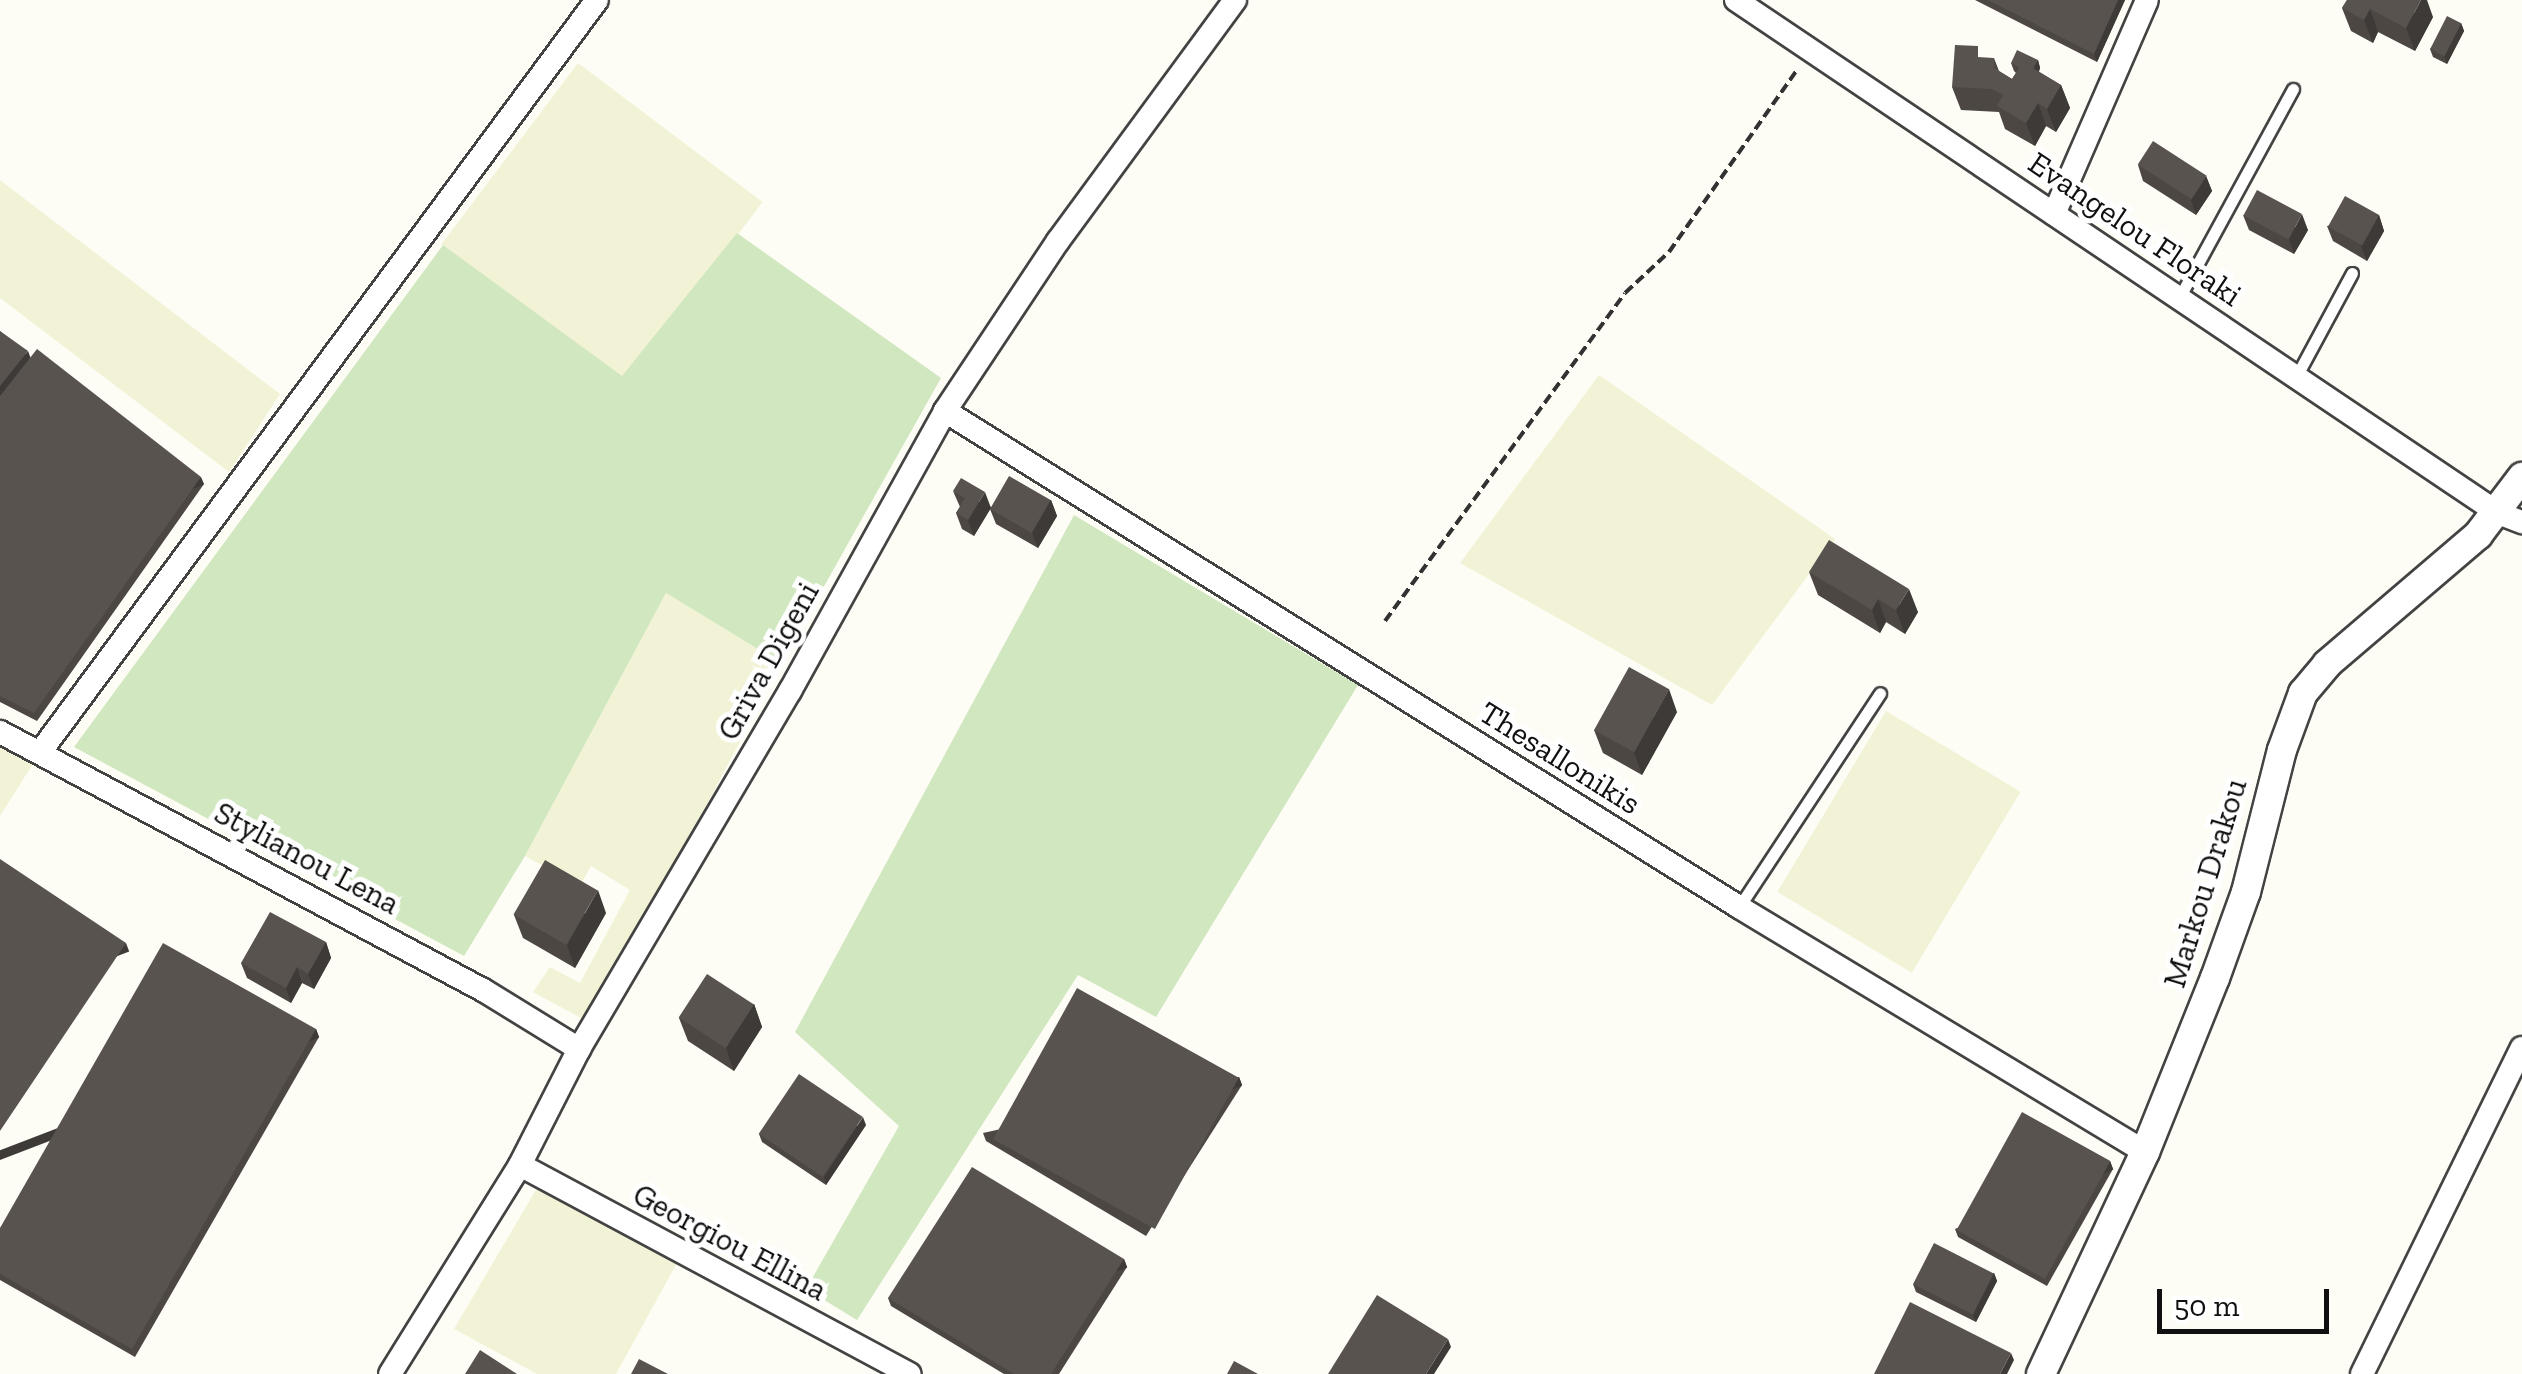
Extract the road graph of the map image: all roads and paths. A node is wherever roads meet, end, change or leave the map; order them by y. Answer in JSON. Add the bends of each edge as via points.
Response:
{"nodes":[{"id":1,"x":596,"y":0,"type":"edge"},
{"id":2,"x":1736,"y":0,"type":"edge"},
{"id":3,"x":2147,"y":0,"type":"edge"},
{"id":4,"x":1226,"y":3,"type":"edge"},
{"id":5,"x":1811,"y":50,"type":"junction"},
{"id":6,"x":2293,"y":89,"type":"dead end"},
{"id":7,"x":2054,"y":214,"type":"junction"},
{"id":8,"x":2352,"y":273,"type":"dead end"},
{"id":9,"x":2180,"y":298,"type":"junction"},
{"id":10,"x":2296,"y":377,"type":"junction"},
{"id":11,"x":945,"y":412,"type":"junction"},
{"id":12,"x":2522,"y":477,"type":"edge"},
{"id":13,"x":2510,"y":517,"type":"edge"},
{"id":14,"x":1385,"y":621,"type":"dead end"},
{"id":15,"x":1880,"y":693,"type":"dead end"},
{"id":16,"x":0,"y":732,"type":"edge"},
{"id":17,"x":41,"y":752,"type":"junction"},
{"id":18,"x":1739,"y":908,"type":"junction"},
{"id":19,"x":2522,"y":1048,"type":"edge"},
{"id":20,"x":579,"y":1049,"type":"junction"},
{"id":21,"x":2145,"y":1152,"type":"junction"},
{"id":22,"x":520,"y":1165,"type":"junction"},
{"id":23,"x":390,"y":1374,"type":"edge"},
{"id":24,"x":909,"y":1374,"type":"edge"},
{"id":25,"x":2040,"y":1374,"type":"edge"},
{"id":26,"x":2362,"y":1374,"type":"edge"}],
"edges":[{"from":1,"to":17,"type":"street"},
{"from":2,"to":5,"type":"street","name":"Evangelou Floraki"},
{"from":3,"to":7,"type":"street"},
{"from":4,"to":11,"type":"street","name":"Griva Digeni"},
{"from":5,"to":7,"type":"street","name":"Evangelou Floraki"},
{"from":5,"to":14,"type":"path","via":[[1669,252],[1626,293]]},
{"from":6,"to":9,"type":"lane"},
{"from":7,"to":9,"type":"street","name":"Evangelou Floraki"},
{"from":8,"to":10,"type":"lane"},
{"from":9,"to":10,"type":"street","name":"Evangelou Floraki"},
{"from":10,"to":13,"type":"street","name":"Evangelou Floraki"},
{"from":11,"to":18,"type":"street","name":"Thesallonikis"},
{"from":11,"to":20,"type":"street","name":"Griva Digeni"},
{"from":12,"to":13,"type":"street","name":"Markou Drakou"},
{"from":13,"to":21,"type":"street","name":"Markou Drakou","via":[[2327,664],[2303,693],[2246,892]]},
{"from":15,"to":18,"type":"lane"},
{"from":16,"to":17,"type":"street","name":"Stylianou Lena"},
{"from":17,"to":20,"type":"street","name":"Stylianou Lena","via":[[483,990]]},
{"from":18,"to":21,"type":"street","name":"Thesallonikis"},
{"from":19,"to":26,"type":"street"},
{"from":20,"to":22,"type":"street","name":"Griva Digeni"},
{"from":21,"to":25,"type":"street","name":"Markou Drakou"},
{"from":22,"to":23,"type":"street","name":"Griva Digeni"},
{"from":22,"to":24,"type":"street","name":"Georgiou Ellina"}]}
